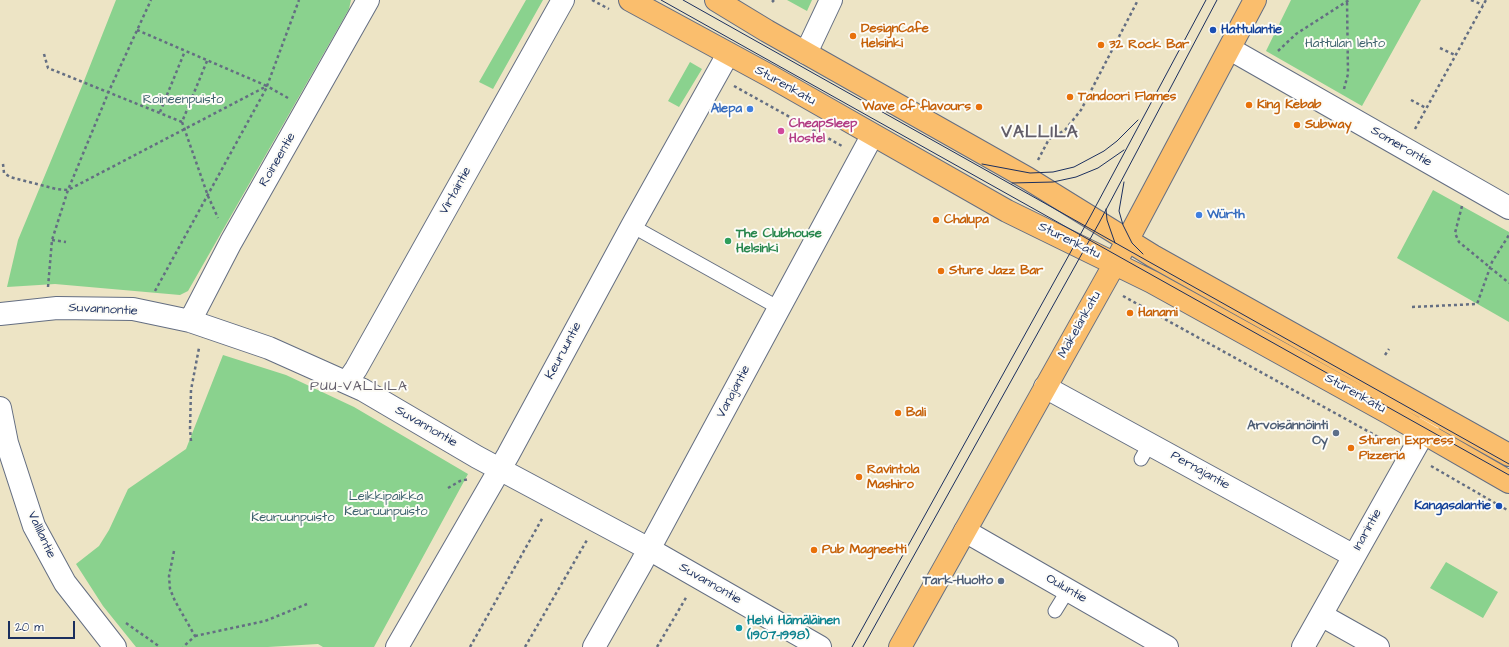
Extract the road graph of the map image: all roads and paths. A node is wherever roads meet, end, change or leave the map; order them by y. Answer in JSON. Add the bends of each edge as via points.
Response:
{"nodes":[{"id":1,"x":151,"y":0,"type":"edge"},
{"id":2,"x":299,"y":0,"type":"edge"},
{"id":3,"x":368,"y":0,"type":"edge"},
{"id":4,"x":562,"y":0,"type":"edge"},
{"id":5,"x":630,"y":0,"type":"edge"},
{"id":6,"x":716,"y":0,"type":"edge"},
{"id":7,"x":831,"y":0,"type":"edge"},
{"id":8,"x":1138,"y":0,"type":"edge"},
{"id":9,"x":1255,"y":0,"type":"edge"},
{"id":10,"x":1347,"y":0,"type":"edge"},
{"id":11,"x":1471,"y":0,"type":"edge"},
{"id":12,"x":1486,"y":0,"type":"edge"},
{"id":13,"x":1483,"y":5,"type":"junction"},
{"id":14,"x":137,"y":30,"type":"junction"},
{"id":15,"x":1440,"y":48,"type":"dead end"},
{"id":16,"x":1230,"y":49,"type":"junction"},
{"id":17,"x":185,"y":51,"type":"junction"},
{"id":18,"x":806,"y":53,"type":"junction"},
{"id":19,"x":44,"y":54,"type":"dead end"},
{"id":20,"x":728,"y":54,"type":"junction"},
{"id":21,"x":1276,"y":54,"type":"dead end"},
{"id":22,"x":1455,"y":55,"type":"junction"},
{"id":23,"x":207,"y":61,"type":"junction"},
{"id":24,"x":267,"y":86,"type":"junction"},
{"id":25,"x":109,"y":91,"type":"junction"},
{"id":26,"x":1343,"y":92,"type":"dead end"},
{"id":27,"x":1411,"y":100,"type":"dead end"},
{"id":28,"x":295,"y":101,"type":"dead end"},
{"id":29,"x":1426,"y":108,"type":"junction"},
{"id":30,"x":160,"y":112,"type":"junction"},
{"id":31,"x":182,"y":122,"type":"junction"},
{"id":32,"x":184,"y":129,"type":"junction"},
{"id":33,"x":1414,"y":132,"type":"dead end"},
{"id":34,"x":872,"y":136,"type":"junction"},
{"id":35,"x":1049,"y":139,"type":"dead end"},
{"id":36,"x":3,"y":164,"type":"dead end"},
{"id":37,"x":68,"y":190,"type":"junction"},
{"id":38,"x":208,"y":196,"type":"junction"},
{"id":39,"x":1464,"y":200,"type":"dead end"},
{"id":40,"x":1509,"y":208,"type":"edge"},
{"id":41,"x":632,"y":226,"type":"junction"},
{"id":42,"x":1509,"y":235,"type":"edge"},
{"id":43,"x":52,"y":240,"type":"junction"},
{"id":44,"x":1128,"y":241,"type":"junction"},
{"id":45,"x":66,"y":242,"type":"dead end"},
{"id":46,"x":231,"y":242,"type":"junction"},
{"id":47,"x":1115,"y":263,"type":"junction"},
{"id":48,"x":1490,"y":268,"type":"junction"},
{"id":49,"x":1509,"y":283,"type":"edge"},
{"id":50,"x":48,"y":288,"type":"dead end"},
{"id":51,"x":153,"y":295,"type":"dead end"},
{"id":52,"x":1124,"y":296,"type":"dead end"},
{"id":53,"x":1412,"y":307,"type":"dead end"},
{"id":54,"x":779,"y":308,"type":"junction"},
{"id":55,"x":0,"y":314,"type":"edge"},
{"id":56,"x":190,"y":321,"type":"junction"},
{"id":57,"x":200,"y":343,"type":"dead end"},
{"id":58,"x":1389,"y":349,"type":"dead end"},
{"id":59,"x":1385,"y":355,"type":"dead end"},
{"id":60,"x":347,"y":382,"type":"junction"},
{"id":61,"x":1045,"y":387,"type":"junction"},
{"id":62,"x":0,"y":408,"type":"edge"},
{"id":63,"x":1435,"y":413,"type":"junction"},
{"id":64,"x":1423,"y":433,"type":"junction"},
{"id":65,"x":191,"y":440,"type":"dead end"},
{"id":66,"x":1410,"y":455,"type":"junction"},
{"id":67,"x":1509,"y":456,"type":"edge"},
{"id":68,"x":500,"y":469,"type":"junction"},
{"id":69,"x":469,"y":479,"type":"dead end"},
{"id":70,"x":1509,"y":482,"type":"edge"},
{"id":71,"x":448,"y":488,"type":"dead end"},
{"id":72,"x":554,"y":498,"type":"junction"},
{"id":73,"x":1509,"y":512,"type":"edge"},
{"id":74,"x":598,"y":522,"type":"junction"},
{"id":75,"x":965,"y":531,"type":"junction"},
{"id":76,"x":649,"y":549,"type":"junction"},
{"id":77,"x":174,"y":551,"type":"dead end"},
{"id":78,"x":1354,"y":556,"type":"junction"},
{"id":79,"x":698,"y":577,"type":"junction"},
{"id":80,"x":1068,"y":590,"type":"junction"},
{"id":81,"x":307,"y":604,"type":"dead end"},
{"id":82,"x":1055,"y":611,"type":"dead end"},
{"id":83,"x":1321,"y":616,"type":"junction"},
{"id":84,"x":120,"y":618,"type":"dead end"},
{"id":85,"x":195,"y":636,"type":"junction"},
{"id":86,"x":115,"y":647,"type":"edge"},
{"id":87,"x":160,"y":647,"type":"edge"},
{"id":88,"x":183,"y":647,"type":"edge"},
{"id":89,"x":397,"y":647,"type":"edge"},
{"id":90,"x":470,"y":647,"type":"edge"},
{"id":91,"x":525,"y":647,"type":"edge"},
{"id":92,"x":594,"y":647,"type":"edge"},
{"id":93,"x":657,"y":647,"type":"edge"},
{"id":94,"x":820,"y":647,"type":"edge"},
{"id":95,"x":900,"y":647,"type":"edge"},
{"id":96,"x":1167,"y":647,"type":"edge"},
{"id":97,"x":1303,"y":647,"type":"edge"},
{"id":98,"x":1378,"y":647,"type":"edge"}],
"edges":[{"from":1,"to":14,"type":"path"},
{"from":2,"to":24,"type":"path"},
{"from":3,"to":46,"type":"street","name":"Roineentie"},
{"from":4,"to":60,"type":"street","name":"Virtaintie"},
{"from":5,"to":20,"type":"main road","name":"Sturenkatu"},
{"from":6,"to":18,"type":"main road","name":"Sturenkatu"},
{"from":7,"to":18,"type":"street"},
{"from":8,"to":35,"type":"path","via":[[1081,110],[1065,130]]},
{"from":9,"to":16,"type":"main road","name":"Mäkelänkatu"},
{"from":10,"to":21,"type":"path","via":[[1296,34]]},
{"from":10,"to":26,"type":"path","via":[[1348,74]]},
{"from":11,"to":13,"type":"path"},
{"from":12,"to":13,"type":"path"},
{"from":13,"to":22,"type":"path"},
{"from":14,"to":17,"type":"path"},
{"from":14,"to":25,"type":"path"},
{"from":15,"to":22,"type":"path"},
{"from":16,"to":40,"type":"street","name":"Somerontie"},
{"from":16,"to":44,"type":"main road","name":"Mäkelänkatu"},
{"from":17,"to":23,"type":"path"},
{"from":17,"to":30,"type":"path"},
{"from":18,"to":44,"type":"main road","name":"Sturenkatu","via":[[1027,178]]},
{"from":19,"to":25,"type":"path","via":[[48,68]]},
{"from":20,"to":34,"type":"main road","name":"Sturenkatu"},
{"from":20,"to":41,"type":"street","name":"Keuruuntie"},
{"from":22,"to":29,"type":"path"},
{"from":23,"to":24,"type":"path"},
{"from":23,"to":31,"type":"path"},
{"from":24,"to":28,"type":"path"},
{"from":24,"to":32,"type":"path"},
{"from":24,"to":38,"type":"path"},
{"from":25,"to":30,"type":"path"},
{"from":25,"to":37,"type":"path"},
{"from":27,"to":29,"type":"path"},
{"from":29,"to":33,"type":"path"},
{"from":30,"to":31,"type":"path"},
{"from":31,"to":32,"type":"path"},
{"from":32,"to":37,"type":"path"},
{"from":32,"to":38,"type":"path"},
{"from":34,"to":47,"type":"main road","name":"Sturenkatu","via":[[1007,211]]},
{"from":34,"to":54,"type":"street","name":"Vanajantie"},
{"from":36,"to":37,"type":"path","via":[[4,173],[10,177]]},
{"from":37,"to":43,"type":"path"},
{"from":38,"to":46,"type":"path"},
{"from":38,"to":51,"type":"path"},
{"from":39,"to":48,"type":"path","via":[[1455,233],[1458,242]]},
{"from":41,"to":54,"type":"lane"},
{"from":41,"to":68,"type":"street","name":"Keuruuntie"},
{"from":42,"to":48,"type":"path"},
{"from":43,"to":45,"type":"path"},
{"from":43,"to":50,"type":"path"},
{"from":44,"to":47,"type":"main road","name":"Mäkelänkatu"},
{"from":44,"to":63,"type":"main road","name":"Sturenkatu"},
{"from":46,"to":56,"type":"street","name":"Roineentie"},
{"from":47,"to":61,"type":"main road","name":"Mäkelänkatu"},
{"from":47,"to":64,"type":"main road","name":"Sturenkatu"},
{"from":48,"to":49,"type":"path"},
{"from":48,"to":53,"type":"path","via":[[1477,304]]},
{"from":52,"to":66,"type":"path"},
{"from":54,"to":76,"type":"street","name":"Vanajantie"},
{"from":55,"to":56,"type":"street","name":"Suvannontie","via":[[57,308],[133,309]]},
{"from":56,"to":60,"type":"street","name":"Suvannontie","via":[[269,348]]},
{"from":57,"to":65,"type":"path","via":[[191,390]]},
{"from":58,"to":59,"type":"path"},
{"from":60,"to":68,"type":"street","name":"Suvannontie"},
{"from":61,"to":75,"type":"main road","name":"Mäkelänkatu"},
{"from":61,"to":78,"type":"street","name":"Pernajantie","via":[[1146,451]]},
{"from":62,"to":86,"type":"street","name":"Vallilantie","via":[[7,443],[34,526],[65,583]]},
{"from":63,"to":64,"type":"street","name":"Inarintie"},
{"from":63,"to":67,"type":"main road","name":"Sturenkatu"},
{"from":64,"to":66,"type":"street","name":"Inarintie"},
{"from":64,"to":70,"type":"main road","name":"Sturenkatu"},
{"from":66,"to":73,"type":"path"},
{"from":66,"to":78,"type":"street","name":"Inarintie"},
{"from":68,"to":72,"type":"street","name":"Suvannontie"},
{"from":68,"to":89,"type":"street","name":"Keuruuntie"},
{"from":69,"to":71,"type":"path"},
{"from":72,"to":74,"type":"street","name":"Suvannontie"},
{"from":72,"to":90,"type":"path"},
{"from":74,"to":76,"type":"street","name":"Suvannontie"},
{"from":74,"to":91,"type":"path"},
{"from":75,"to":80,"type":"street","name":"Ouluntie"},
{"from":75,"to":95,"type":"main road","name":"Mäkelänkatu"},
{"from":76,"to":79,"type":"street","name":"Suvannontie"},
{"from":76,"to":92,"type":"street","name":"Vanajantie"},
{"from":77,"to":85,"type":"path","via":[[169,576],[170,589]]},
{"from":78,"to":83,"type":"street","name":"Inarintie"},
{"from":79,"to":93,"type":"path"},
{"from":79,"to":94,"type":"street","name":"Suvannontie"},
{"from":80,"to":82,"type":"lane"},
{"from":80,"to":96,"type":"street","name":"Ouluntie"},
{"from":81,"to":85,"type":"path","via":[[265,621]]},
{"from":83,"to":97,"type":"street","name":"Inarintie"},
{"from":83,"to":98,"type":"street"},
{"from":84,"to":87,"type":"path"},
{"from":85,"to":88,"type":"path"}]}
